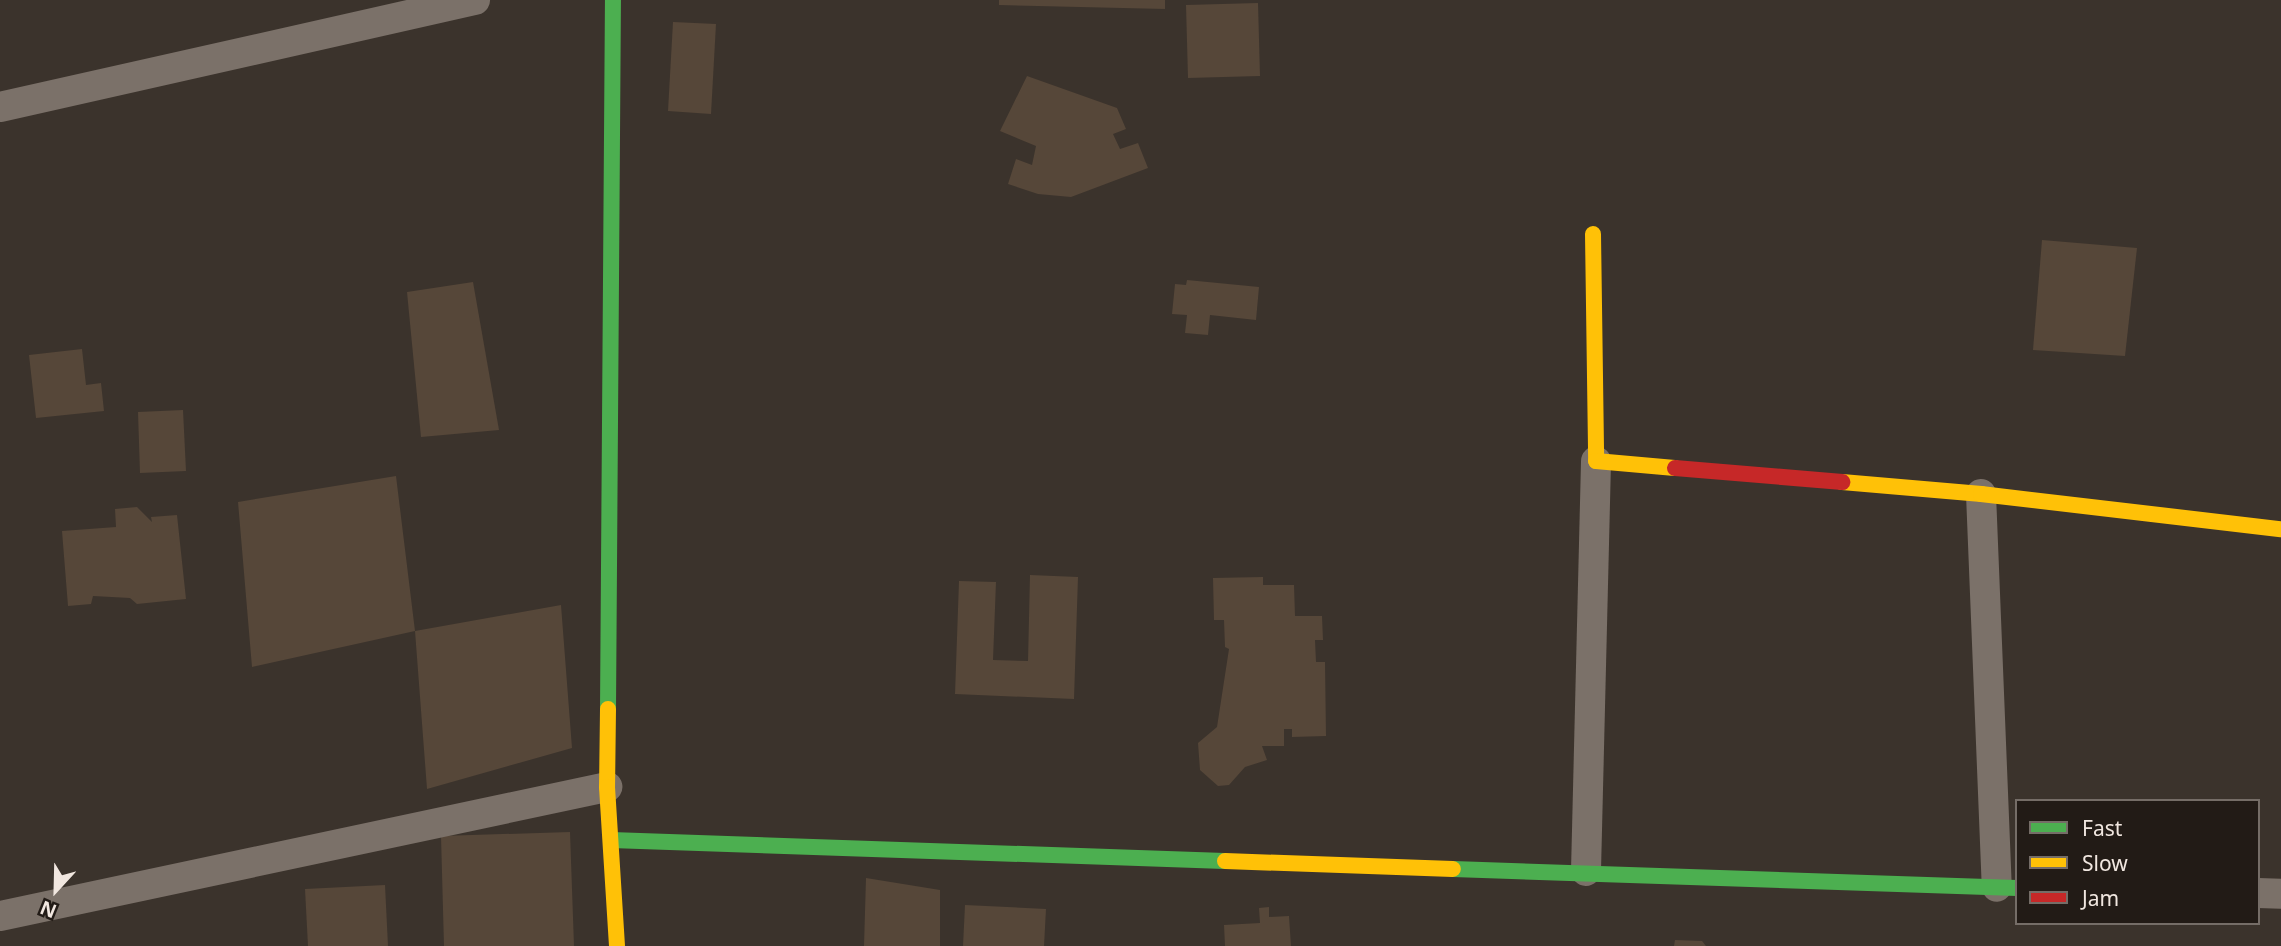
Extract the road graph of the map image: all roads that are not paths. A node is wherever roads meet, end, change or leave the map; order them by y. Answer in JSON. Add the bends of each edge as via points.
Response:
{"nodes":[{"id":1,"x":475,"y":0,"type":"edge"},
{"id":2,"x":613,"y":0,"type":"edge"},
{"id":3,"x":0,"y":107,"type":"edge"},
{"id":4,"x":1593,"y":234,"type":"dead end"},
{"id":5,"x":1595,"y":461,"type":"junction"},
{"id":6,"x":1981,"y":494,"type":"junction"},
{"id":7,"x":2281,"y":529,"type":"edge"},
{"id":8,"x":607,"y":787,"type":"junction"},
{"id":9,"x":611,"y":840,"type":"junction"},
{"id":10,"x":1586,"y":871,"type":"junction"},
{"id":11,"x":2007,"y":887,"type":"edge"},
{"id":12,"x":2260,"y":893,"type":"edge"},
{"id":13,"x":2281,"y":894,"type":"edge"},
{"id":14,"x":0,"y":916,"type":"edge"},
{"id":15,"x":617,"y":946,"type":"edge"}],
"edges":[{"from":1,"to":3,"type":"street"},
{"from":2,"to":8,"type":"street"},
{"from":4,"to":5,"type":"street"},
{"from":5,"to":6,"type":"street"},
{"from":5,"to":10,"type":"street"},
{"from":6,"to":7,"type":"street"},
{"from":6,"to":11,"type":"street"},
{"from":8,"to":9,"type":"street"},
{"from":8,"to":14,"type":"street"},
{"from":9,"to":10,"type":"street"},
{"from":9,"to":15,"type":"street"},
{"from":10,"to":11,"type":"street"},
{"from":12,"to":13,"type":"street"}]}
